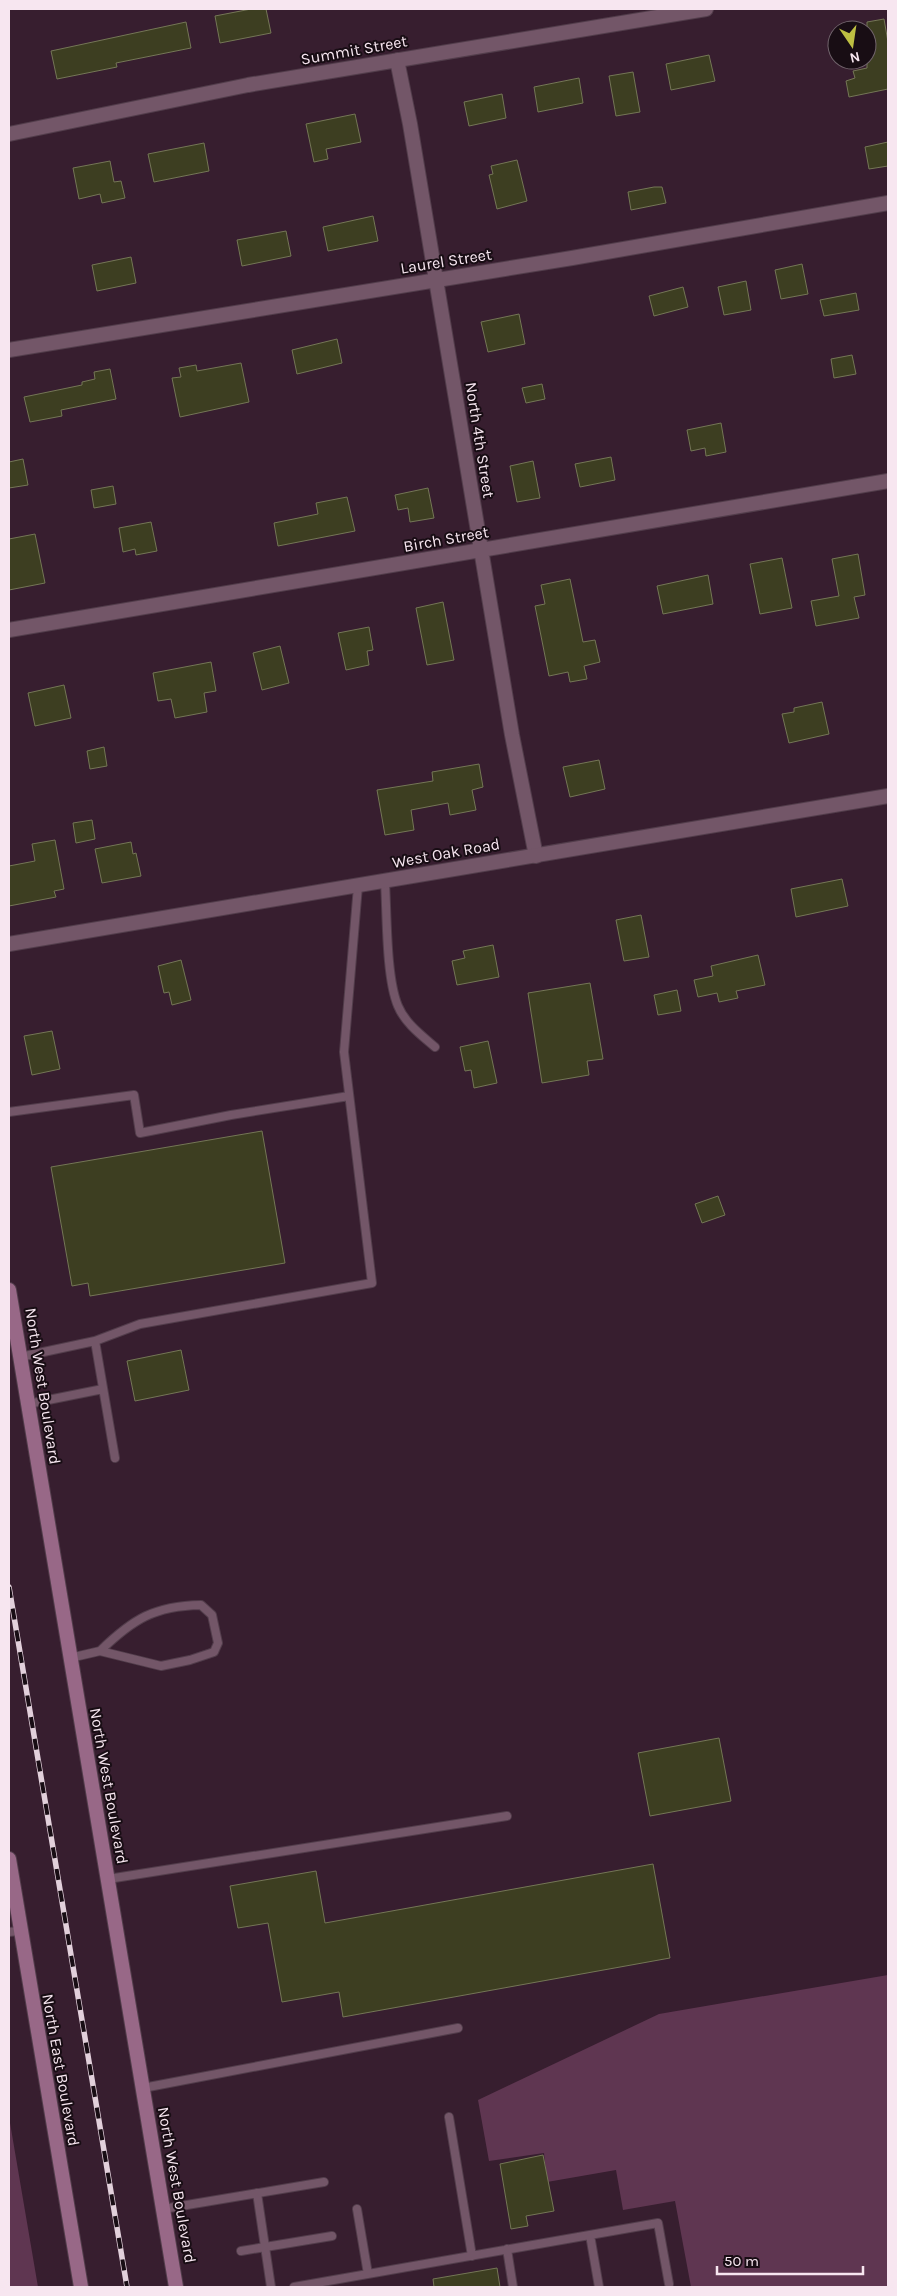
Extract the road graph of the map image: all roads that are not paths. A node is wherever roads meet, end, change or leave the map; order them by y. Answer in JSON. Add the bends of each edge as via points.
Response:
{"nodes":[{"id":1,"x":706,"y":9,"type":"edge"},
{"id":2,"x":397,"y":60,"type":"junction"},
{"id":3,"x":9,"y":134,"type":"edge"},
{"id":4,"x":888,"y":202,"type":"edge"},
{"id":5,"x":436,"y":280,"type":"junction"},
{"id":6,"x":9,"y":350,"type":"edge"},
{"id":7,"x":888,"y":481,"type":"edge"},
{"id":8,"x":481,"y":550,"type":"junction"},
{"id":9,"x":9,"y":630,"type":"edge"},
{"id":10,"x":888,"y":796,"type":"edge"},
{"id":11,"x":536,"y":856,"type":"junction"},
{"id":12,"x":385,"y":882,"type":"junction"},
{"id":13,"x":358,"y":886,"type":"junction"},
{"id":14,"x":9,"y":944,"type":"edge"},
{"id":15,"x":434,"y":1047,"type":"dead end"},
{"id":16,"x":349,"y":1096,"type":"junction"},
{"id":17,"x":9,"y":1112,"type":"edge"},
{"id":18,"x":9,"y":1290,"type":"edge"},
{"id":19,"x":95,"y":1341,"type":"junction"},
{"id":20,"x":20,"y":1357,"type":"junction"},
{"id":21,"x":103,"y":1390,"type":"junction"},
{"id":22,"x":28,"y":1404,"type":"junction"},
{"id":23,"x":116,"y":1458,"type":"dead end"},
{"id":24,"x":100,"y":1651,"type":"junction"},
{"id":25,"x":70,"y":1658,"type":"junction"},
{"id":26,"x":508,"y":1816,"type":"dead end"},
{"id":27,"x":9,"y":1859,"type":"edge"},
{"id":28,"x":108,"y":1879,"type":"junction"},
{"id":29,"x":14,"y":1932,"type":"edge"},
{"id":30,"x":458,"y":2028,"type":"dead end"},
{"id":31,"x":143,"y":2088,"type":"junction"},
{"id":32,"x":449,"y":2117,"type":"dead end"},
{"id":33,"x":324,"y":2182,"type":"dead end"},
{"id":34,"x":257,"y":2194,"type":"junction"},
{"id":35,"x":163,"y":2209,"type":"junction"},
{"id":36,"x":357,"y":2209,"type":"dead end"},
{"id":37,"x":590,"y":2235,"type":"junction"},
{"id":38,"x":332,"y":2236,"type":"dead end"},
{"id":39,"x":265,"y":2247,"type":"junction"},
{"id":40,"x":507,"y":2250,"type":"junction"},
{"id":41,"x":241,"y":2251,"type":"dead end"},
{"id":42,"x":472,"y":2256,"type":"junction"},
{"id":43,"x":368,"y":2274,"type":"junction"},
{"id":44,"x":669,"y":2284,"type":"dead end"},
{"id":45,"x":81,"y":2287,"type":"edge"},
{"id":46,"x":176,"y":2287,"type":"edge"},
{"id":47,"x":271,"y":2287,"type":"edge"},
{"id":48,"x":294,"y":2287,"type":"edge"},
{"id":49,"x":513,"y":2287,"type":"edge"},
{"id":50,"x":599,"y":2287,"type":"edge"}],
"edges":[{"from":1,"to":2,"type":"street","name":"Summit Street"},
{"from":2,"to":3,"type":"street","name":"Summit Street","via":[[248,85]]},
{"from":2,"to":5,"type":"street","name":"North 4th Street"},
{"from":4,"to":5,"type":"street","name":"Laurel Street"},
{"from":5,"to":6,"type":"street","name":"Laurel Street"},
{"from":5,"to":8,"type":"street","name":"North 4th Street"},
{"from":7,"to":8,"type":"street","name":"Birch Street"},
{"from":8,"to":9,"type":"street","name":"Birch Street"},
{"from":8,"to":11,"type":"street","name":"North 4th Street"},
{"from":10,"to":11,"type":"street","name":"West Oak Road"},
{"from":11,"to":12,"type":"street","name":"West Oak Road"},
{"from":12,"to":13,"type":"street","name":"West Oak Road"},
{"from":12,"to":15,"type":"lane","via":[[398,1006],[414,1029]]},
{"from":13,"to":14,"type":"street","name":"West Oak Road"},
{"from":13,"to":16,"type":"lane","via":[[344,1052]]},
{"from":16,"to":17,"type":"lane","via":[[140,1133],[134,1095]]},
{"from":16,"to":19,"type":"lane","via":[[372,1283],[140,1324]]},
{"from":18,"to":20,"type":"main road","name":"North West Boulevard"},
{"from":19,"to":20,"type":"lane"},
{"from":19,"to":21,"type":"lane"},
{"from":20,"to":22,"type":"main road","name":"North West Boulevard"},
{"from":21,"to":22,"type":"lane"},
{"from":21,"to":23,"type":"lane"},
{"from":22,"to":25,"type":"main road","name":"North West Boulevard"},
{"from":24,"to":24,"type":"lane","via":[[161,1666],[214,1652],[218,1643],[212,1615],[201,1605],[181,1605],[143,1616]]},
{"from":24,"to":25,"type":"lane"},
{"from":25,"to":28,"type":"main road","name":"North West Boulevard"},
{"from":26,"to":28,"type":"lane"},
{"from":27,"to":29,"type":"main road","name":"North East Boulevard"},
{"from":28,"to":31,"type":"main road","name":"North West Boulevard"},
{"from":29,"to":45,"type":"main road","name":"North East Boulevard"},
{"from":30,"to":31,"type":"lane"},
{"from":31,"to":35,"type":"main road","name":"North West Boulevard"},
{"from":32,"to":42,"type":"lane"},
{"from":33,"to":34,"type":"lane"},
{"from":34,"to":35,"type":"lane"},
{"from":34,"to":39,"type":"lane"},
{"from":35,"to":46,"type":"main road","name":"North West Boulevard"},
{"from":36,"to":43,"type":"lane"},
{"from":37,"to":40,"type":"lane"},
{"from":37,"to":44,"type":"lane","via":[[658,2223]]},
{"from":37,"to":50,"type":"lane"},
{"from":38,"to":39,"type":"lane"},
{"from":39,"to":41,"type":"lane"},
{"from":39,"to":47,"type":"lane"},
{"from":40,"to":42,"type":"lane"},
{"from":40,"to":49,"type":"lane"},
{"from":42,"to":43,"type":"lane"},
{"from":43,"to":48,"type":"lane"}]}
